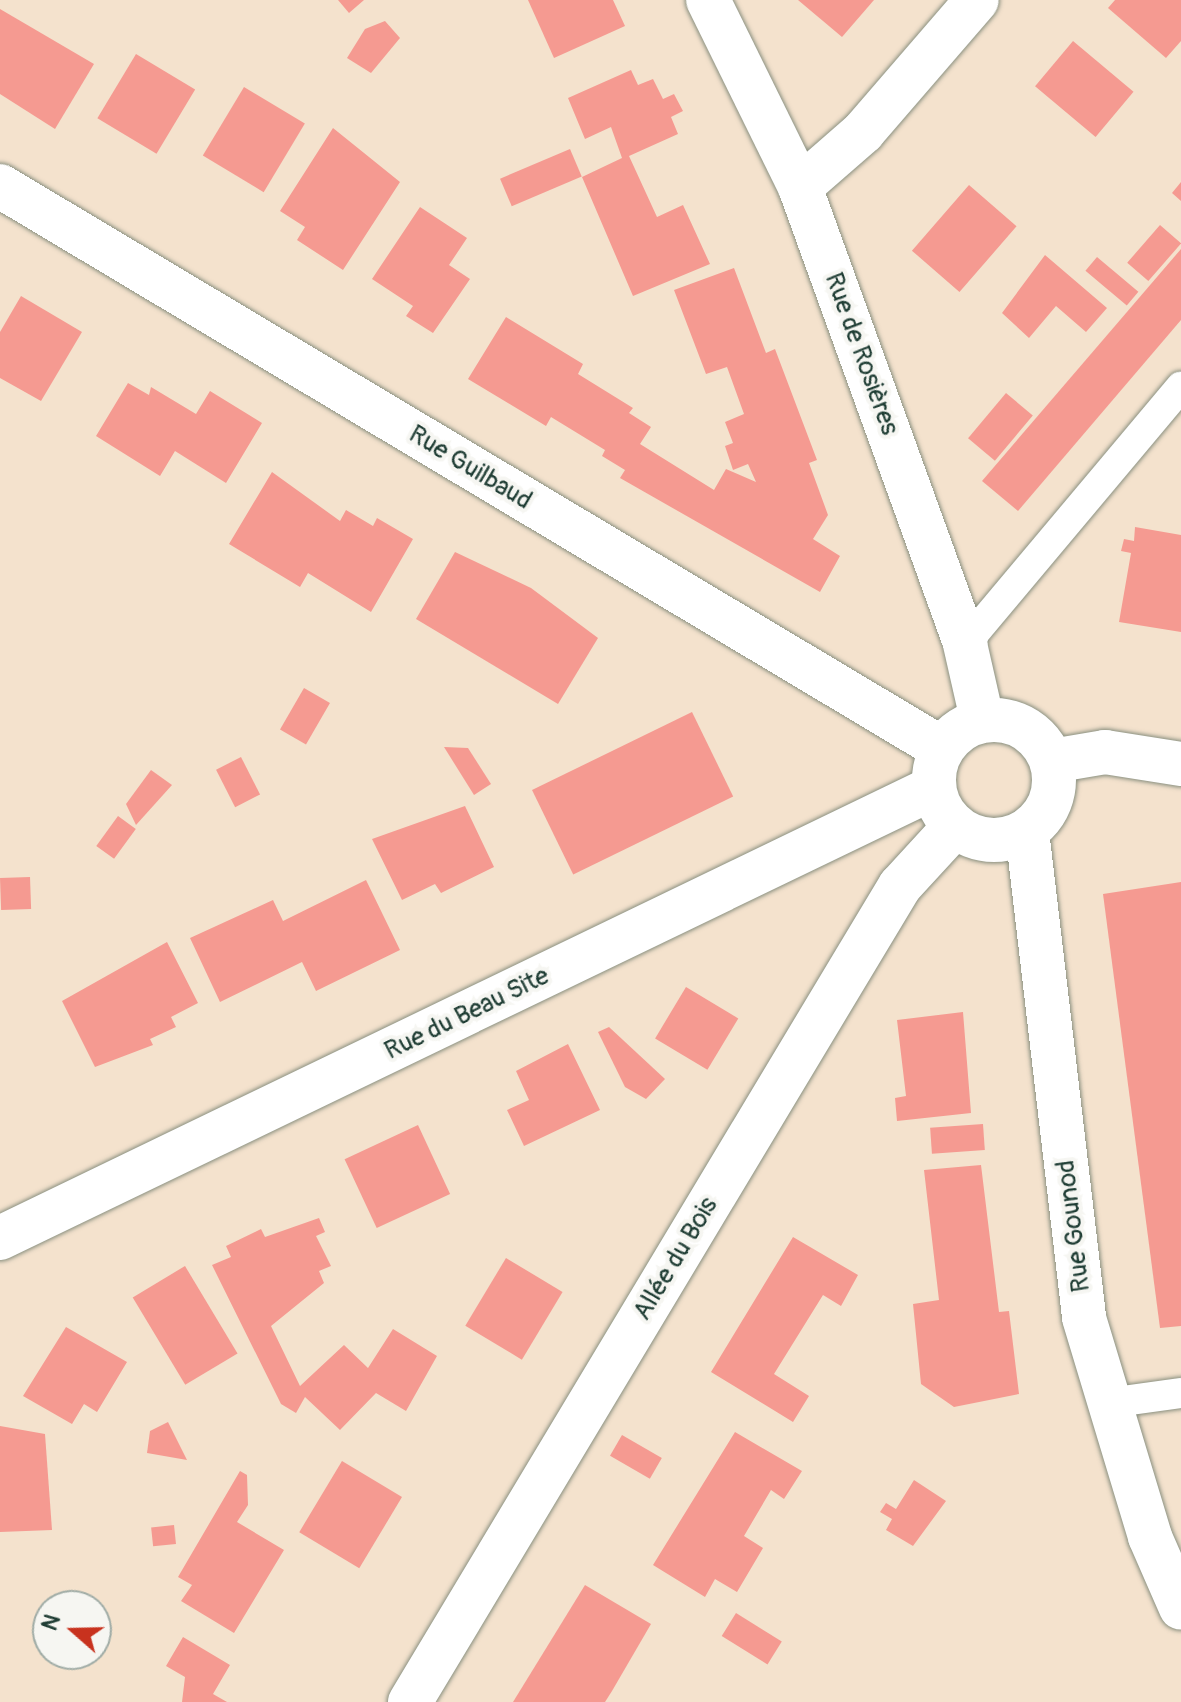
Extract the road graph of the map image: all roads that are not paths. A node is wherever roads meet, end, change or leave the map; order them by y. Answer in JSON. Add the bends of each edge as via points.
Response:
{"nodes":[{"id":1,"x":708,"y":0,"type":"edge"},
{"id":2,"x":977,"y":0,"type":"edge"},
{"id":3,"x":0,"y":186,"type":"edge"},
{"id":4,"x":800,"y":187,"type":"junction"},
{"id":5,"x":1181,"y":387,"type":"edge"},
{"id":6,"x":965,"y":644,"type":"junction"},
{"id":7,"x":982,"y":719,"type":"junction"},
{"id":8,"x":1052,"y":761,"type":"junction"},
{"id":9,"x":1181,"y":764,"type":"edge"},
{"id":10,"x":937,"y":768,"type":"junction"},
{"id":11,"x":955,"y":826,"type":"junction"},
{"id":12,"x":1027,"y":831,"type":"junction"},
{"id":13,"x":0,"y":1238,"type":"edge"},
{"id":14,"x":1181,"y":1393,"type":"edge"},
{"id":15,"x":1108,"y":1403,"type":"junction"},
{"id":16,"x":1181,"y":1608,"type":"edge"},
{"id":17,"x":410,"y":1702,"type":"edge"}],
"edges":[{"from":1,"to":4,"type":"street","name":"Rue de Rosières"},
{"from":2,"to":4,"type":"street","via":[[863,132]]},
{"from":3,"to":10,"type":"street","name":"Rue Guilbaud"},
{"from":4,"to":6,"type":"street","name":"Rue de Rosières"},
{"from":5,"to":6,"type":"lane"},
{"from":6,"to":7,"type":"street","name":"Rue de Rosières"},
{"from":7,"to":8,"type":"street","via":[[1025,727]]},
{"from":7,"to":10,"type":"street"},
{"from":8,"to":9,"type":"street","via":[[1105,752]]},
{"from":8,"to":12,"type":"street","via":[[1054,787],[1045,812]]},
{"from":10,"to":11,"type":"street"},
{"from":10,"to":13,"type":"street","name":"Rue du Beau Site"},
{"from":11,"to":12,"type":"street","via":[[990,841]]},
{"from":11,"to":17,"type":"street","name":"Allée du Bois","via":[[900,886]]},
{"from":12,"to":15,"type":"street","name":"Rue Gounod","via":[[1084,1318]]},
{"from":14,"to":15,"type":"lane"},
{"from":15,"to":16,"type":"street","name":"Rue Gounod"}]}
